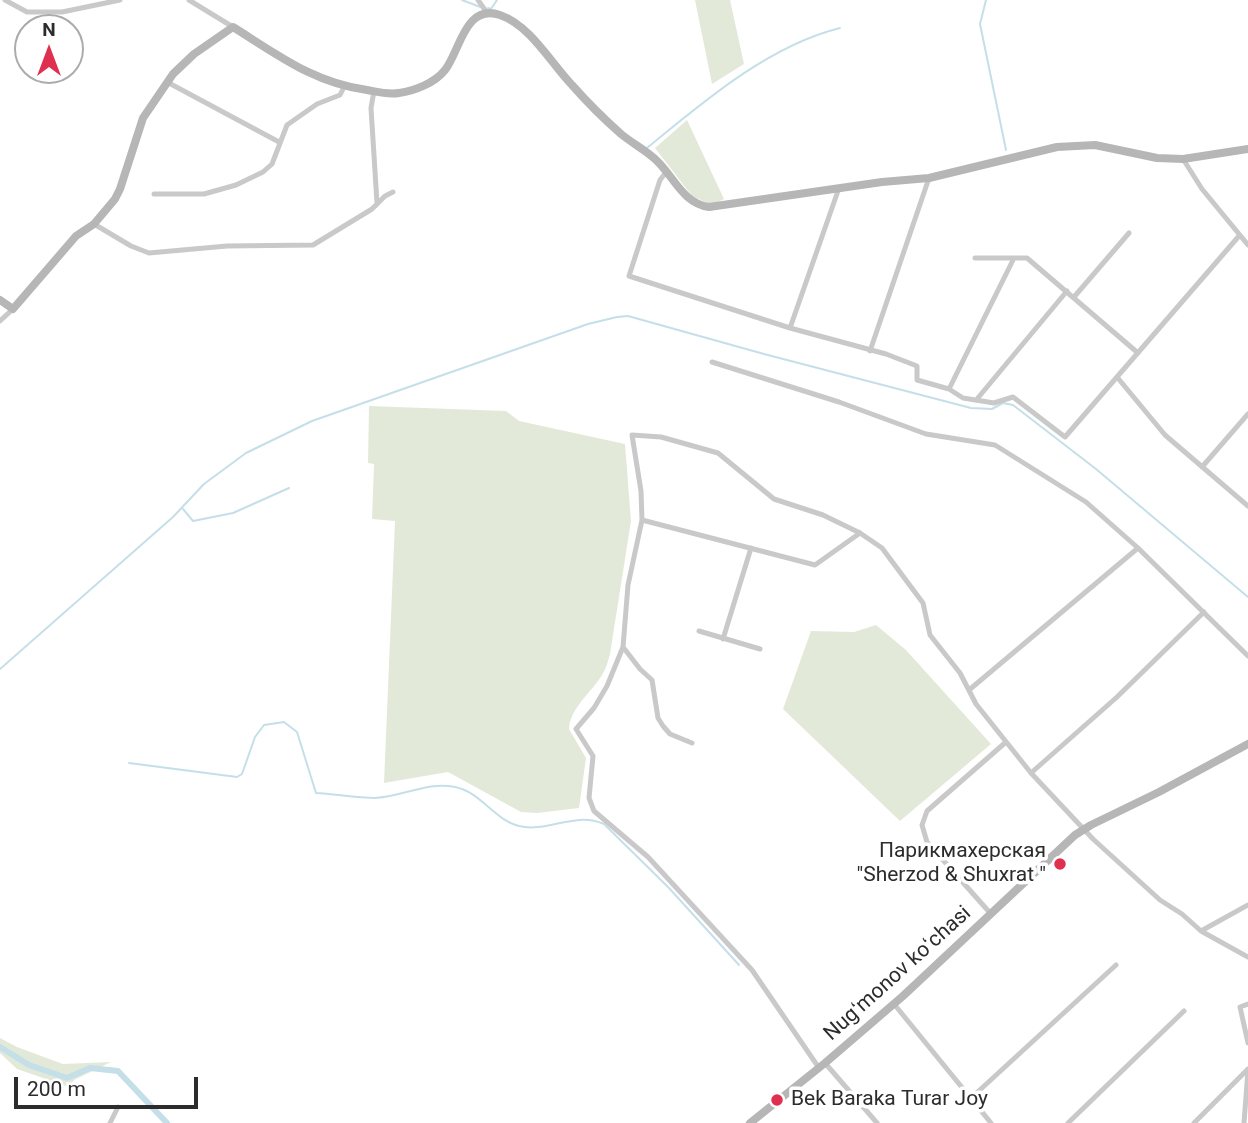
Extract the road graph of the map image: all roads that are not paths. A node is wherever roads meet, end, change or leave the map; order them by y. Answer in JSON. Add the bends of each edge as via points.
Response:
{"nodes":[{"id":1,"x":5,"y":0,"type":"edge"},
{"id":2,"x":120,"y":0,"type":"edge"},
{"id":3,"x":189,"y":0,"type":"edge"},
{"id":4,"x":478,"y":0,"type":"edge"},
{"id":5,"x":487,"y":10,"type":"junction"},
{"id":6,"x":233,"y":27,"type":"junction"},
{"id":7,"x":167,"y":82,"type":"junction"},
{"id":8,"x":344,"y":87,"type":"junction"},
{"id":9,"x":374,"y":91,"type":"junction"},
{"id":10,"x":279,"y":142,"type":"junction"},
{"id":11,"x":1247,"y":151,"type":"edge"},
{"id":12,"x":1183,"y":159,"type":"junction"},
{"id":13,"x":667,"y":171,"type":"junction"},
{"id":14,"x":929,"y":178,"type":"junction"},
{"id":15,"x":839,"y":188,"type":"junction"},
{"id":16,"x":393,"y":192,"type":"dead end"},
{"id":17,"x":154,"y":194,"type":"dead end"},
{"id":18,"x":377,"y":204,"type":"junction"},
{"id":19,"x":94,"y":224,"type":"junction"},
{"id":20,"x":1129,"y":233,"type":"dead end"},
{"id":21,"x":1239,"y":236,"type":"junction"},
{"id":22,"x":1248,"y":245,"type":"edge"},
{"id":23,"x":975,"y":258,"type":"dead end"},
{"id":24,"x":1014,"y":258,"type":"junction"},
{"id":25,"x":1067,"y":291,"type":"junction"},
{"id":26,"x":1074,"y":297,"type":"junction"},
{"id":27,"x":0,"y":300,"type":"edge"},
{"id":28,"x":13,"y":309,"type":"junction"},
{"id":29,"x":0,"y":321,"type":"edge"},
{"id":30,"x":790,"y":328,"type":"junction"},
{"id":31,"x":870,"y":351,"type":"junction"},
{"id":32,"x":1138,"y":353,"type":"junction"},
{"id":33,"x":712,"y":362,"type":"dead end"},
{"id":34,"x":1117,"y":377,"type":"junction"},
{"id":35,"x":949,"y":389,"type":"junction"},
{"id":36,"x":977,"y":399,"type":"junction"},
{"id":37,"x":1248,"y":414,"type":"edge"},
{"id":38,"x":1202,"y":467,"type":"junction"},
{"id":39,"x":1248,"y":495,"type":"edge"},
{"id":40,"x":1242,"y":502,"type":"junction"},
{"id":41,"x":1248,"y":506,"type":"edge"},
{"id":42,"x":642,"y":520,"type":"junction"},
{"id":43,"x":860,"y":533,"type":"junction"},
{"id":44,"x":751,"y":548,"type":"junction"},
{"id":45,"x":1138,"y":548,"type":"junction"},
{"id":46,"x":1204,"y":612,"type":"junction"},
{"id":47,"x":699,"y":631,"type":"dead end"},
{"id":48,"x":723,"y":639,"type":"junction"},
{"id":49,"x":624,"y":647,"type":"junction"},
{"id":50,"x":760,"y":649,"type":"dead end"},
{"id":51,"x":1248,"y":656,"type":"edge"},
{"id":52,"x":969,"y":690,"type":"junction"},
{"id":53,"x":1006,"y":742,"type":"junction"},
{"id":54,"x":692,"y":743,"type":"dead end"},
{"id":55,"x":1248,"y":744,"type":"edge"},
{"id":56,"x":1031,"y":773,"type":"junction"},
{"id":57,"x":1083,"y":829,"type":"junction"},
{"id":58,"x":1248,"y":905,"type":"edge"},
{"id":59,"x":992,"y":914,"type":"junction"},
{"id":60,"x":1201,"y":931,"type":"junction"},
{"id":61,"x":1248,"y":957,"type":"edge"},
{"id":62,"x":1116,"y":965,"type":"dead end"},
{"id":63,"x":894,"y":1004,"type":"junction"},
{"id":64,"x":1248,"y":1004,"type":"edge"},
{"id":65,"x":1184,"y":1011,"type":"dead end"},
{"id":66,"x":1248,"y":1043,"type":"edge"},
{"id":67,"x":822,"y":1066,"type":"junction"},
{"id":68,"x":1248,"y":1069,"type":"edge"},
{"id":69,"x":970,"y":1099,"type":"junction"},
{"id":70,"x":118,"y":1107,"type":"dead end"},
{"id":71,"x":755,"y":1121,"type":"edge"},
{"id":72,"x":110,"y":1123,"type":"edge"},
{"id":73,"x":877,"y":1123,"type":"edge"},
{"id":74,"x":991,"y":1123,"type":"edge"},
{"id":75,"x":1068,"y":1123,"type":"edge"},
{"id":76,"x":1194,"y":1123,"type":"edge"},
{"id":77,"x":1244,"y":1123,"type":"edge"}],
"edges":[{"from":1,"to":2,"type":"street","via":[[27,12],[62,12]]},
{"from":3,"to":6,"type":"street"},
{"from":4,"to":5,"type":"street"},
{"from":5,"to":9,"type":"street","via":[[469,24],[437,78],[401,93]]},
{"from":5,"to":13,"type":"street","via":[[530,35],[622,135]]},
{"from":6,"to":7,"type":"street","via":[[194,54]]},
{"from":6,"to":8,"type":"street","via":[[317,78]]},
{"from":7,"to":10,"type":"street"},
{"from":7,"to":19,"type":"street","via":[[139,128],[118,194]]},
{"from":8,"to":9,"type":"street"},
{"from":8,"to":10,"type":"street","via":[[340,95],[287,125]]},
{"from":9,"to":18,"type":"street"},
{"from":10,"to":17,"type":"street","via":[[272,164],[236,185],[204,194]]},
{"from":11,"to":12,"type":"street"},
{"from":12,"to":14,"type":"street","via":[[1070,145]]},
{"from":12,"to":21,"type":"street"},
{"from":13,"to":15,"type":"street","via":[[687,199],[709,207]]},
{"from":13,"to":30,"type":"street","via":[[660,180],[629,276]]},
{"from":14,"to":15,"type":"street"},
{"from":14,"to":31,"type":"street"},
{"from":15,"to":30,"type":"street"},
{"from":16,"to":18,"type":"street"},
{"from":18,"to":19,"type":"street","via":[[313,245],[149,253]]},
{"from":19,"to":28,"type":"street","via":[[76,236]]},
{"from":20,"to":26,"type":"street"},
{"from":21,"to":22,"type":"street"},
{"from":21,"to":32,"type":"street"},
{"from":23,"to":24,"type":"street"},
{"from":24,"to":25,"type":"street","via":[[1027,258]]},
{"from":24,"to":35,"type":"street"},
{"from":25,"to":26,"type":"street"},
{"from":25,"to":36,"type":"street"},
{"from":26,"to":32,"type":"street"},
{"from":27,"to":28,"type":"street"},
{"from":28,"to":29,"type":"street"},
{"from":30,"to":31,"type":"street"},
{"from":31,"to":35,"type":"street","via":[[917,366],[917,380]]},
{"from":32,"to":34,"type":"street"},
{"from":33,"to":45,"type":"street","via":[[926,434],[995,445],[1086,502]]},
{"from":34,"to":36,"type":"street","via":[[1065,437],[1013,397],[994,402]]},
{"from":34,"to":38,"type":"street","via":[[1165,435]]},
{"from":35,"to":36,"type":"street","via":[[963,398]]},
{"from":37,"to":38,"type":"street"},
{"from":38,"to":40,"type":"street"},
{"from":39,"to":40,"type":"street"},
{"from":40,"to":41,"type":"street"},
{"from":42,"to":43,"type":"street","via":[[632,435],[718,453],[774,499],[823,514]]},
{"from":42,"to":44,"type":"street"},
{"from":42,"to":49,"type":"street","via":[[628,585]]},
{"from":43,"to":44,"type":"street","via":[[815,565]]},
{"from":43,"to":52,"type":"street","via":[[889,555],[923,603],[930,635]]},
{"from":44,"to":48,"type":"street"},
{"from":45,"to":46,"type":"street"},
{"from":45,"to":52,"type":"street"},
{"from":46,"to":51,"type":"street"},
{"from":46,"to":56,"type":"street","via":[[1118,697]]},
{"from":47,"to":48,"type":"street"},
{"from":48,"to":50,"type":"street"},
{"from":49,"to":54,"type":"street","via":[[652,680],[663,726]]},
{"from":49,"to":67,"type":"street","via":[[607,686],[576,729],[593,756],[590,804],[648,857],[752,970]]},
{"from":52,"to":53,"type":"street"},
{"from":53,"to":56,"type":"street"},
{"from":53,"to":59,"type":"street","via":[[926,811],[922,825],[927,842]]},
{"from":55,"to":57,"type":"street","name":"Nugʻmonov koʻchasi"},
{"from":56,"to":57,"type":"street"},
{"from":57,"to":59,"type":"street","name":"Nugʻmonov koʻchasi"},
{"from":57,"to":60,"type":"street"},
{"from":58,"to":60,"type":"street"},
{"from":59,"to":63,"type":"street","name":"Nugʻmonov koʻchasi"},
{"from":60,"to":61,"type":"street"},
{"from":62,"to":69,"type":"street"},
{"from":63,"to":67,"type":"street","name":"Nugʻmonov koʻchasi"},
{"from":63,"to":69,"type":"street"},
{"from":64,"to":66,"type":"street","via":[[1240,1007]]},
{"from":65,"to":75,"type":"street"},
{"from":67,"to":71,"type":"street","name":"Nugʻmonov koʻchasi"},
{"from":67,"to":73,"type":"street"},
{"from":68,"to":76,"type":"street"},
{"from":68,"to":77,"type":"street"},
{"from":69,"to":74,"type":"street"},
{"from":70,"to":72,"type":"street"}]}
